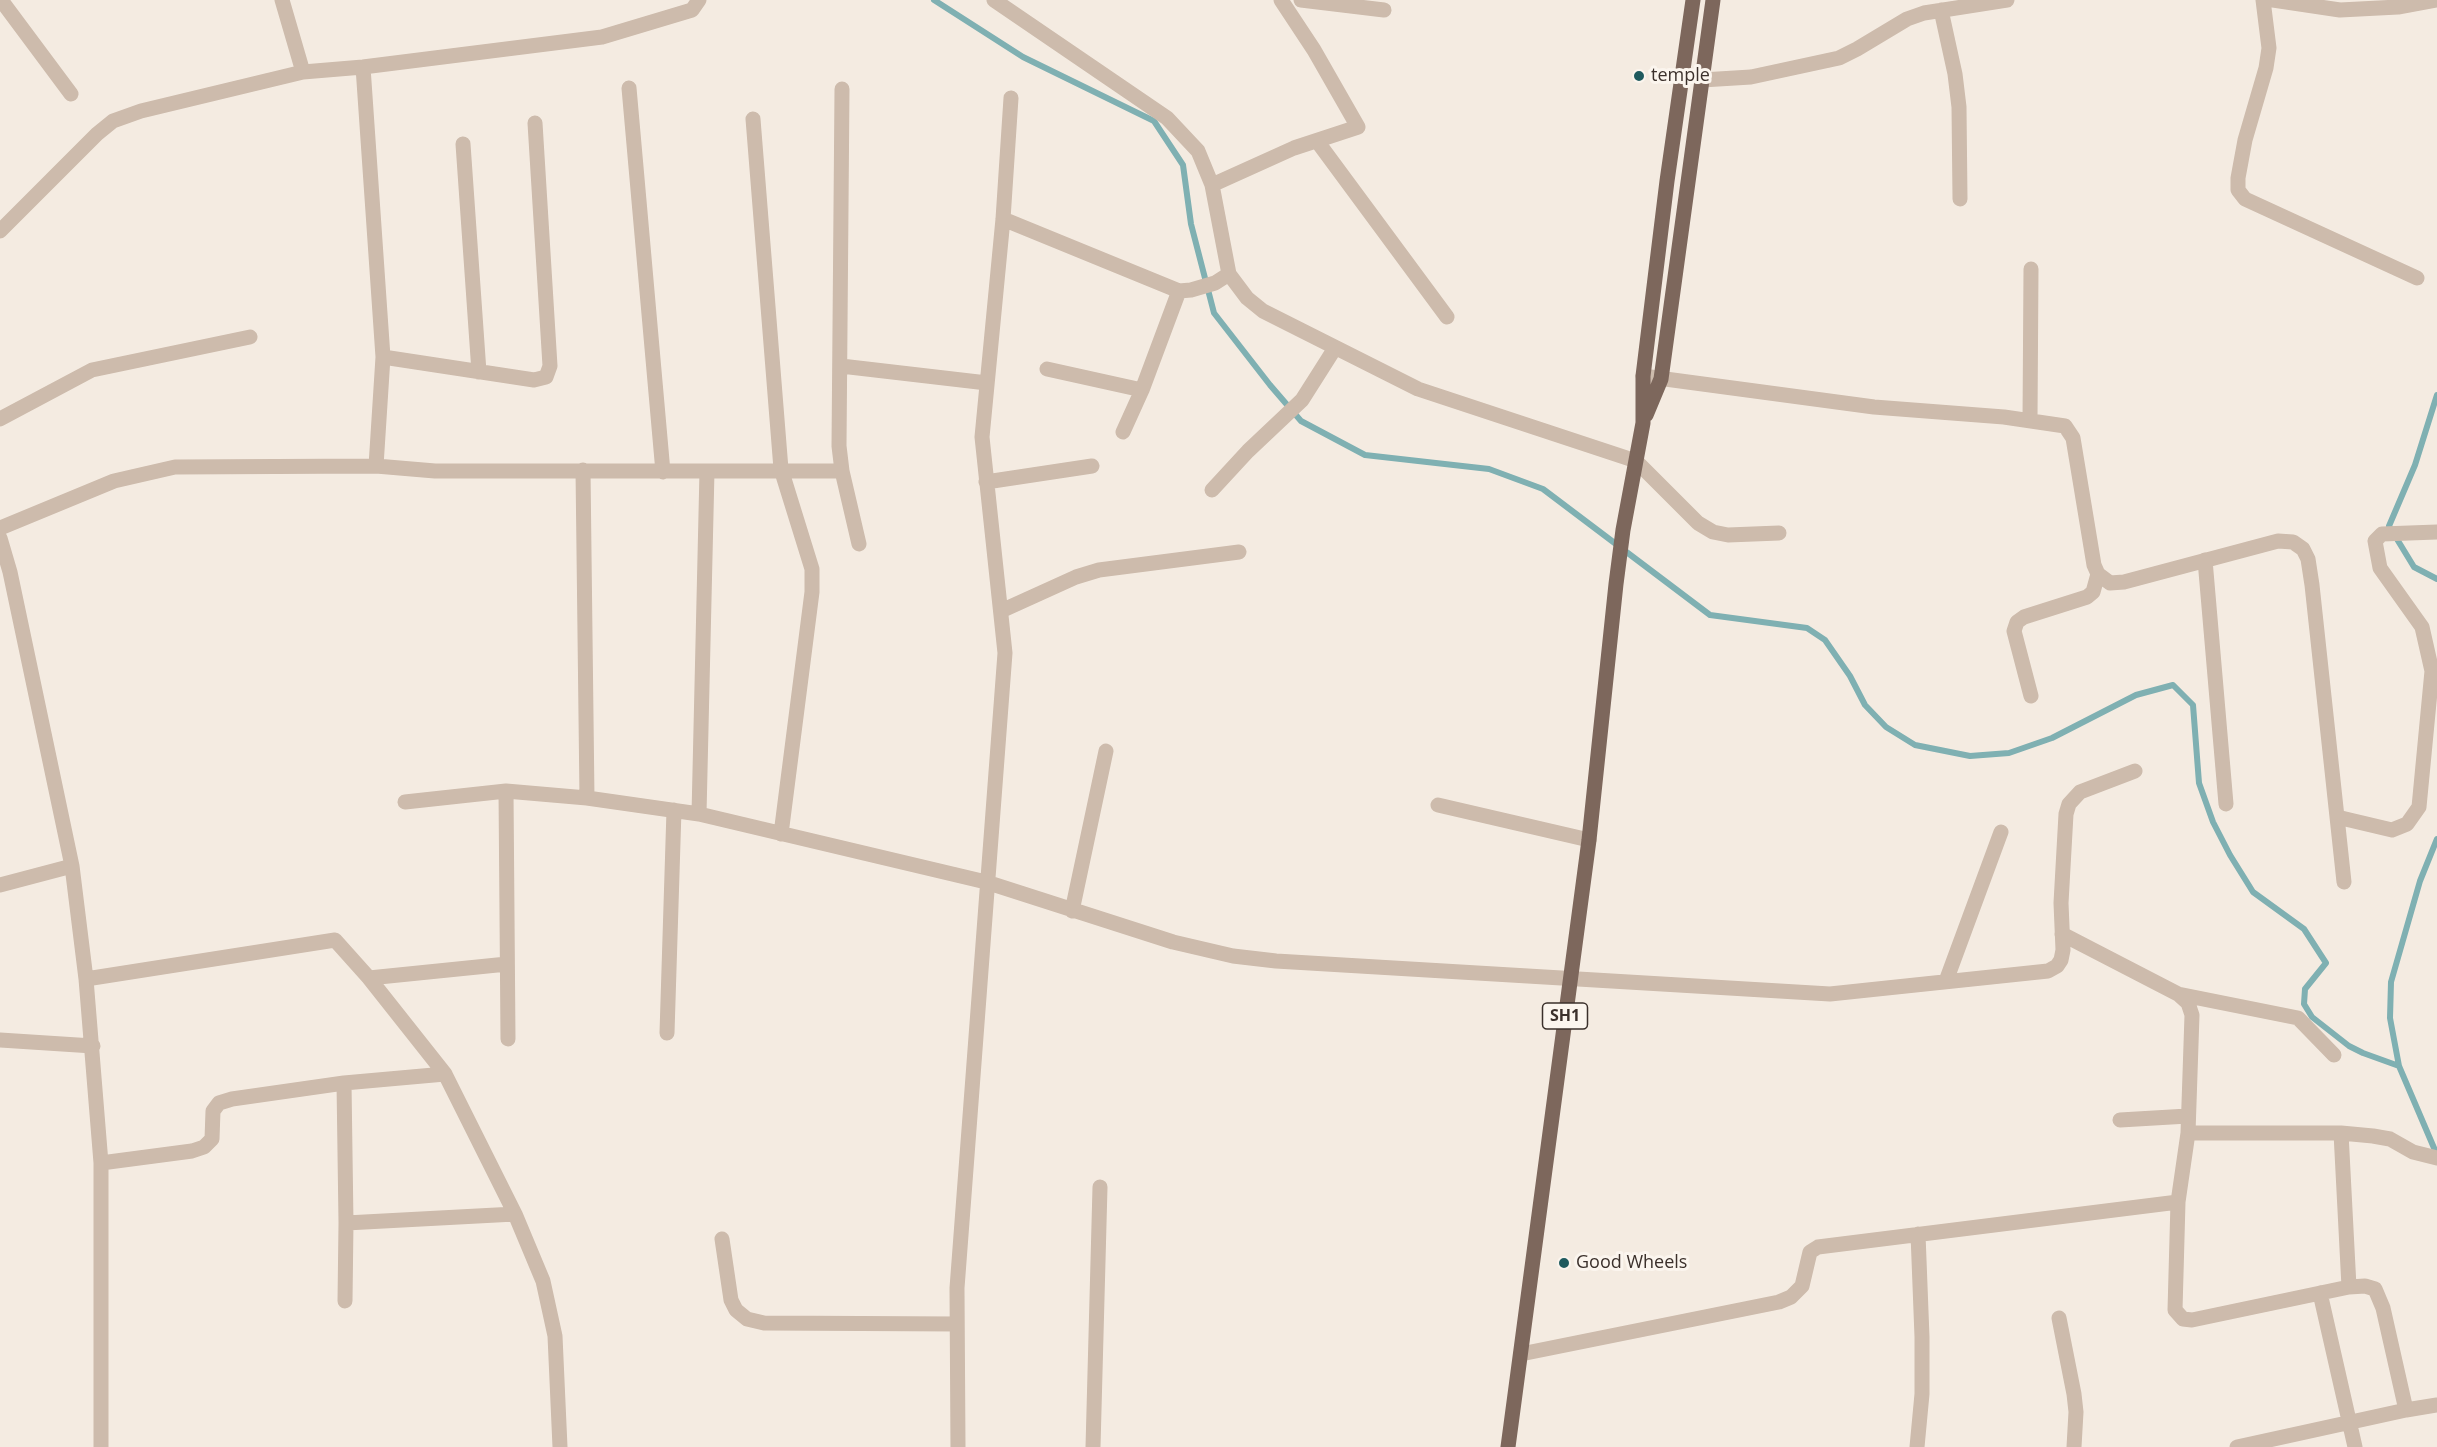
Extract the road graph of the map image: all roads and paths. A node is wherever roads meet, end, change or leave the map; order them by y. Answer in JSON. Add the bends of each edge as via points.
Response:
{"nodes":[{"id":1,"x":2,"y":0,"type":"edge"},
{"id":2,"x":282,"y":0,"type":"edge"},
{"id":3,"x":699,"y":0,"type":"edge"},
{"id":4,"x":994,"y":0,"type":"edge"},
{"id":5,"x":1281,"y":0,"type":"edge"},
{"id":6,"x":1301,"y":0,"type":"edge"},
{"id":7,"x":1693,"y":0,"type":"edge"},
{"id":8,"x":1713,"y":0,"type":"edge"},
{"id":9,"x":2007,"y":0,"type":"edge"},
{"id":10,"x":2263,"y":0,"type":"edge"},
{"id":11,"x":2273,"y":0,"type":"edge"},
{"id":12,"x":2437,"y":0,"type":"edge"},
{"id":13,"x":1019,"y":6,"type":"edge"},
{"id":14,"x":1384,"y":10,"type":"dead end"},
{"id":15,"x":1941,"y":10,"type":"junction"},
{"id":16,"x":363,"y":67,"type":"junction"},
{"id":17,"x":303,"y":72,"type":"junction"},
{"id":18,"x":1702,"y":80,"type":"junction"},
{"id":19,"x":629,"y":88,"type":"dead end"},
{"id":20,"x":842,"y":89,"type":"dead end"},
{"id":21,"x":71,"y":94,"type":"dead end"},
{"id":22,"x":1011,"y":98,"type":"dead end"},
{"id":23,"x":753,"y":119,"type":"dead end"},
{"id":24,"x":535,"y":123,"type":"dead end"},
{"id":25,"x":1317,"y":141,"type":"junction"},
{"id":26,"x":463,"y":144,"type":"dead end"},
{"id":27,"x":1212,"y":184,"type":"junction"},
{"id":28,"x":1960,"y":199,"type":"dead end"},
{"id":29,"x":1003,"y":219,"type":"junction"},
{"id":30,"x":0,"y":231,"type":"edge"},
{"id":31,"x":2031,"y":268,"type":"dead end"},
{"id":32,"x":1229,"y":274,"type":"junction"},
{"id":33,"x":2417,"y":278,"type":"dead end"},
{"id":34,"x":1185,"y":291,"type":"junction"},
{"id":35,"x":1447,"y":317,"type":"dead end"},
{"id":36,"x":250,"y":337,"type":"dead end"},
{"id":37,"x":1335,"y":348,"type":"junction"},
{"id":38,"x":383,"y":357,"type":"junction"},
{"id":39,"x":841,"y":366,"type":"junction"},
{"id":40,"x":1047,"y":369,"type":"dead end"},
{"id":41,"x":479,"y":372,"type":"junction"},
{"id":42,"x":1643,"y":376,"type":"junction"},
{"id":43,"x":1661,"y":379,"type":"junction"},
{"id":44,"x":987,"y":383,"type":"junction"},
{"id":45,"x":1142,"y":390,"type":"junction"},
{"id":46,"x":0,"y":419,"type":"edge"},
{"id":47,"x":2030,"y":420,"type":"junction"},
{"id":48,"x":1642,"y":423,"type":"junction"},
{"id":49,"x":1123,"y":432,"type":"dead end"},
{"id":50,"x":1636,"y":461,"type":"junction"},
{"id":51,"x":376,"y":466,"type":"junction"},
{"id":52,"x":1092,"y":466,"type":"dead end"},
{"id":53,"x":583,"y":470,"type":"junction"},
{"id":54,"x":781,"y":470,"type":"junction"},
{"id":55,"x":707,"y":471,"type":"junction"},
{"id":56,"x":842,"y":471,"type":"junction"},
{"id":57,"x":663,"y":472,"type":"junction"},
{"id":58,"x":986,"y":482,"type":"junction"},
{"id":59,"x":1212,"y":490,"type":"dead end"},
{"id":60,"x":0,"y":528,"type":"edge"},
{"id":61,"x":2437,"y":532,"type":"edge"},
{"id":62,"x":1779,"y":533,"type":"dead end"},
{"id":63,"x":0,"y":538,"type":"edge"},
{"id":64,"x":859,"y":544,"type":"dead end"},
{"id":65,"x":1239,"y":552,"type":"dead end"},
{"id":66,"x":2205,"y":560,"type":"junction"},
{"id":67,"x":2098,"y":574,"type":"junction"},
{"id":68,"x":1000,"y":611,"type":"junction"},
{"id":69,"x":2031,"y":696,"type":"dead end"},
{"id":70,"x":1107,"y":751,"type":"dead end"},
{"id":71,"x":2134,"y":771,"type":"dead end"},
{"id":72,"x":506,"y":791,"type":"junction"},
{"id":73,"x":587,"y":798,"type":"junction"},
{"id":74,"x":405,"y":802,"type":"dead end"},
{"id":75,"x":2226,"y":804,"type":"dead end"},
{"id":76,"x":1438,"y":805,"type":"dead end"},
{"id":77,"x":675,"y":810,"type":"junction"},
{"id":78,"x":699,"y":814,"type":"junction"},
{"id":79,"x":2337,"y":817,"type":"junction"},
{"id":80,"x":2001,"y":832,"type":"dead end"},
{"id":81,"x":781,"y":834,"type":"junction"},
{"id":82,"x":1589,"y":840,"type":"junction"},
{"id":83,"x":72,"y":867,"type":"junction"},
{"id":84,"x":986,"y":882,"type":"junction"},
{"id":85,"x":2344,"y":882,"type":"dead end"},
{"id":86,"x":0,"y":885,"type":"edge"},
{"id":87,"x":1072,"y":911,"type":"junction"},
{"id":88,"x":2062,"y":934,"type":"junction"},
{"id":89,"x":507,"y":964,"type":"junction"},
{"id":90,"x":1570,"y":977,"type":"junction"},
{"id":91,"x":369,"y":978,"type":"junction"},
{"id":92,"x":87,"y":979,"type":"junction"},
{"id":93,"x":1946,"y":981,"type":"junction"},
{"id":94,"x":2178,"y":994,"type":"junction"},
{"id":95,"x":667,"y":1033,"type":"dead end"},
{"id":96,"x":508,"y":1039,"type":"dead end"},
{"id":97,"x":0,"y":1040,"type":"edge"},
{"id":98,"x":93,"y":1046,"type":"junction"},
{"id":99,"x":2334,"y":1055,"type":"dead end"},
{"id":100,"x":445,"y":1074,"type":"junction"},
{"id":101,"x":344,"y":1083,"type":"junction"},
{"id":102,"x":2188,"y":1116,"type":"junction"},
{"id":103,"x":2120,"y":1120,"type":"dead end"},
{"id":104,"x":2188,"y":1133,"type":"junction"},
{"id":105,"x":2341,"y":1133,"type":"junction"},
{"id":106,"x":2437,"y":1158,"type":"edge"},
{"id":107,"x":101,"y":1163,"type":"junction"},
{"id":108,"x":1100,"y":1187,"type":"dead end"},
{"id":109,"x":2178,"y":1203,"type":"junction"},
{"id":110,"x":515,"y":1214,"type":"junction"},
{"id":111,"x":346,"y":1223,"type":"junction"},
{"id":112,"x":1918,"y":1234,"type":"junction"},
{"id":113,"x":722,"y":1239,"type":"dead end"},
{"id":114,"x":2349,"y":1287,"type":"junction"},
{"id":115,"x":2320,"y":1293,"type":"junction"},
{"id":116,"x":345,"y":1301,"type":"dead end"},
{"id":117,"x":2059,"y":1318,"type":"dead end"},
{"id":118,"x":957,"y":1324,"type":"junction"},
{"id":119,"x":1521,"y":1354,"type":"junction"},
{"id":120,"x":2437,"y":1405,"type":"edge"},
{"id":121,"x":2406,"y":1410,"type":"junction"},
{"id":122,"x":2349,"y":1424,"type":"junction"},
{"id":123,"x":101,"y":1447,"type":"edge"},
{"id":124,"x":560,"y":1447,"type":"edge"},
{"id":125,"x":958,"y":1447,"type":"edge"},
{"id":126,"x":1093,"y":1447,"type":"edge"},
{"id":127,"x":1508,"y":1447,"type":"edge"},
{"id":128,"x":1917,"y":1447,"type":"edge"},
{"id":129,"x":2074,"y":1447,"type":"edge"},
{"id":130,"x":2237,"y":1447,"type":"edge"},
{"id":131,"x":2355,"y":1447,"type":"edge"}],
"edges":[{"from":1,"to":21,"type":"street"},
{"from":2,"to":17,"type":"street"},
{"from":3,"to":16,"type":"street","via":[[692,10],[602,37]]},
{"from":4,"to":13,"type":"street"},
{"from":5,"to":25,"type":"street","via":[[1358,127]]},
{"from":6,"to":14,"type":"street"},
{"from":7,"to":42,"type":"main road"},
{"from":8,"to":18,"type":"main road"},
{"from":9,"to":15,"type":"street"},
{"from":10,"to":33,"type":"street","via":[[2267,58],[2245,140],[2238,190],[2245,199]]},
{"from":11,"to":12,"type":"street","via":[[2340,10]]},
{"from":13,"to":27,"type":"street","via":[[1167,118],[1198,151]]},
{"from":15,"to":18,"type":"street","via":[[1907,19],[1839,58],[1752,77]]},
{"from":15,"to":28,"type":"street","via":[[1959,107]]},
{"from":16,"to":17,"type":"street"},
{"from":16,"to":38,"type":"street"},
{"from":17,"to":30,"type":"street","via":[[113,121]]},
{"from":18,"to":43,"type":"main road"},
{"from":19,"to":57,"type":"street"},
{"from":20,"to":39,"type":"street"},
{"from":22,"to":29,"type":"street"},
{"from":23,"to":54,"type":"street"},
{"from":24,"to":41,"type":"street","via":[[550,366],[546,377],[534,380]]},
{"from":25,"to":27,"type":"street"},
{"from":25,"to":35,"type":"street"},
{"from":26,"to":41,"type":"street"},
{"from":27,"to":32,"type":"street"},
{"from":29,"to":34,"type":"street"},
{"from":29,"to":44,"type":"street"},
{"from":31,"to":47,"type":"street"},
{"from":32,"to":34,"type":"street","via":[[1215,283]]},
{"from":32,"to":37,"type":"street","via":[[1263,311]]},
{"from":34,"to":45,"type":"street"},
{"from":36,"to":46,"type":"street","via":[[92,370]]},
{"from":37,"to":50,"type":"street","via":[[1418,389]]},
{"from":37,"to":59,"type":"street","via":[[1302,400]]},
{"from":38,"to":41,"type":"street"},
{"from":38,"to":51,"type":"street"},
{"from":39,"to":44,"type":"street"},
{"from":39,"to":56,"type":"street"},
{"from":40,"to":45,"type":"street"},
{"from":42,"to":43,"type":"street"},
{"from":42,"to":48,"type":"main road"},
{"from":43,"to":47,"type":"street","via":[[1874,407]]},
{"from":43,"to":48,"type":"main road"},
{"from":44,"to":58,"type":"street","via":[[982,437]]},
{"from":45,"to":49,"type":"street"},
{"from":47,"to":67,"type":"street","via":[[2065,426],[2073,438],[2091,555]]},
{"from":48,"to":50,"type":"main road"},
{"from":50,"to":62,"type":"street","via":[[1698,523],[1713,532]]},
{"from":50,"to":82,"type":"main road","number":"SH1","via":[[1616,584]]},
{"from":51,"to":53,"type":"street","via":[[435,471]]},
{"from":51,"to":60,"type":"street","via":[[175,467],[114,481]]},
{"from":52,"to":58,"type":"street"},
{"from":53,"to":57,"type":"street"},
{"from":53,"to":73,"type":"street"},
{"from":54,"to":55,"type":"street"},
{"from":54,"to":56,"type":"street"},
{"from":54,"to":81,"type":"street","via":[[812,568]]},
{"from":55,"to":57,"type":"street"},
{"from":55,"to":78,"type":"street"},
{"from":56,"to":64,"type":"street"},
{"from":58,"to":68,"type":"street"},
{"from":61,"to":79,"type":"street","via":[[2382,534],[2375,541],[2380,568],[2422,627],[2432,671],[2419,807],[2407,824],[2392,830]]},
{"from":63,"to":83,"type":"street"},
{"from":65,"to":68,"type":"street","via":[[1099,570]]},
{"from":66,"to":67,"type":"street","via":[[2124,582],[2110,583]]},
{"from":66,"to":75,"type":"street"},
{"from":66,"to":79,"type":"street","via":[[2278,541],[2293,542],[2303,549],[2312,585]]},
{"from":67,"to":69,"type":"street","via":[[2093,592],[2087,597],[2024,616],[2017,622],[2014,631]]},
{"from":68,"to":84,"type":"street","via":[[1005,652]]},
{"from":70,"to":87,"type":"street"},
{"from":71,"to":88,"type":"street","via":[[2080,792],[2068,804]]},
{"from":72,"to":73,"type":"street"},
{"from":72,"to":74,"type":"street"},
{"from":72,"to":89,"type":"street"},
{"from":73,"to":77,"type":"street"},
{"from":76,"to":82,"type":"street"},
{"from":77,"to":78,"type":"street"},
{"from":77,"to":95,"type":"street"},
{"from":78,"to":81,"type":"street"},
{"from":79,"to":85,"type":"street"},
{"from":80,"to":93,"type":"street"},
{"from":81,"to":84,"type":"street"},
{"from":82,"to":90,"type":"main road","number":"SH1"},
{"from":83,"to":86,"type":"street"},
{"from":83,"to":92,"type":"street"},
{"from":84,"to":87,"type":"street"},
{"from":84,"to":118,"type":"street"},
{"from":87,"to":90,"type":"street","via":[[1233,956]]},
{"from":88,"to":93,"type":"street","via":[[2061,960],[2048,970]]},
{"from":88,"to":94,"type":"street"},
{"from":89,"to":91,"type":"street"},
{"from":89,"to":96,"type":"street"},
{"from":90,"to":93,"type":"street","via":[[1808,995]]},
{"from":90,"to":119,"type":"main road","number":"SH1"},
{"from":91,"to":92,"type":"street","via":[[335,940]]},
{"from":91,"to":100,"type":"street"},
{"from":92,"to":98,"type":"street"},
{"from":94,"to":99,"type":"street","via":[[2298,1018]]},
{"from":94,"to":102,"type":"street","via":[[2188,1003],[2192,1015]]},
{"from":97,"to":98,"type":"street"},
{"from":98,"to":107,"type":"street"},
{"from":100,"to":101,"type":"street"},
{"from":100,"to":110,"type":"street"},
{"from":101,"to":107,"type":"street","via":[[219,1104],[213,1112],[212,1139],[204,1147]]},
{"from":101,"to":111,"type":"street"},
{"from":102,"to":103,"type":"street"},
{"from":102,"to":104,"type":"street"},
{"from":104,"to":105,"type":"street"},
{"from":104,"to":109,"type":"street"},
{"from":105,"to":106,"type":"street","via":[[2390,1139],[2413,1152]]},
{"from":105,"to":114,"type":"street"},
{"from":107,"to":123,"type":"street"},
{"from":108,"to":126,"type":"street"},
{"from":109,"to":112,"type":"street"},
{"from":109,"to":115,"type":"street","via":[[2175,1310],[2183,1319]]},
{"from":110,"to":111,"type":"street"},
{"from":110,"to":124,"type":"street","via":[[543,1281],[551,1315]]},
{"from":111,"to":116,"type":"street"},
{"from":112,"to":119,"type":"street","via":[[1818,1247],[1810,1252],[1802,1286],[1791,1298],[1779,1302]]},
{"from":112,"to":128,"type":"street","via":[[1922,1394]]},
{"from":113,"to":118,"type":"street","via":[[731,1300],[747,1319],[764,1323]]},
{"from":114,"to":115,"type":"street"},
{"from":114,"to":121,"type":"street","via":[[2366,1286],[2375,1289],[2379,1296]]},
{"from":115,"to":122,"type":"street"},
{"from":117,"to":129,"type":"street","via":[[2074,1394]]},
{"from":118,"to":125,"type":"street"},
{"from":119,"to":127,"type":"main road","number":"SH1"},
{"from":120,"to":121,"type":"street"},
{"from":121,"to":122,"type":"street"},
{"from":122,"to":130,"type":"street"},
{"from":122,"to":131,"type":"street"}]}
